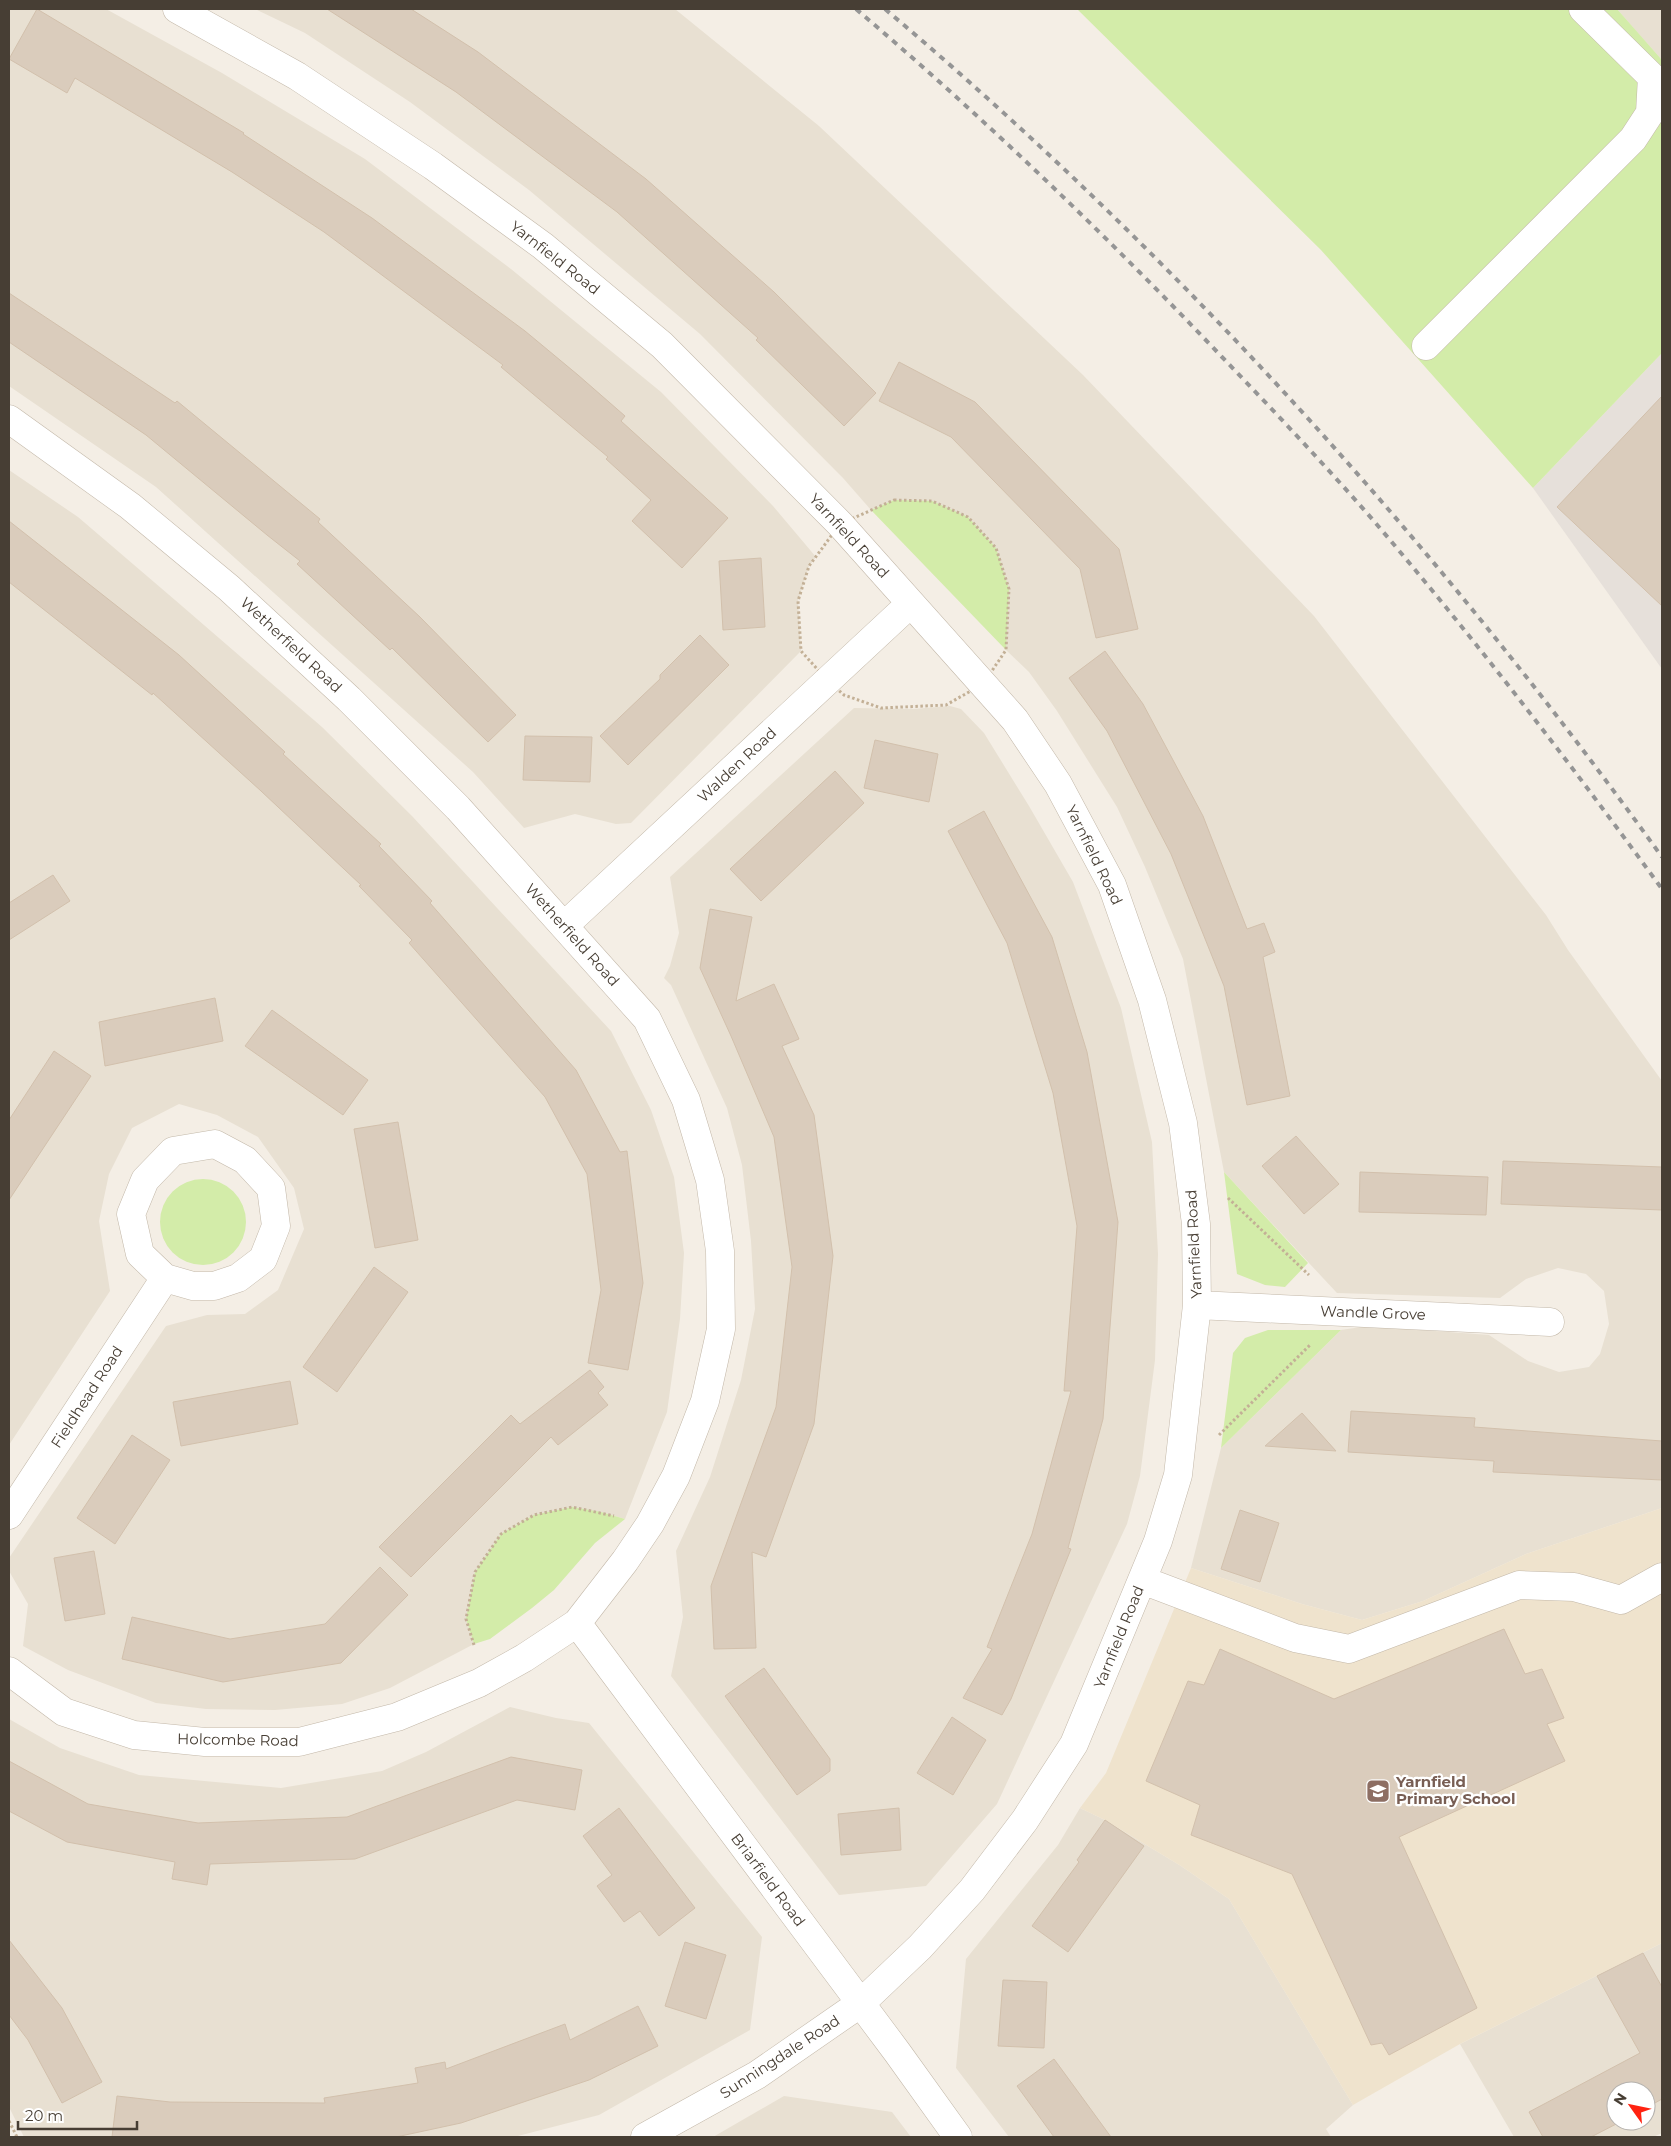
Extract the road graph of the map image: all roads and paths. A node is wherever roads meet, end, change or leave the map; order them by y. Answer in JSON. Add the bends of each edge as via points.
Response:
{"nodes":[{"id":1,"x":177,"y":9,"type":"edge"},
{"id":2,"x":1583,"y":9,"type":"edge"},
{"id":3,"x":1426,"y":346,"type":"dead end"},
{"id":4,"x":9,"y":419,"type":"edge"},
{"id":5,"x":910,"y":604,"type":"junction"},
{"id":6,"x":564,"y":926,"type":"junction"},
{"id":7,"x":165,"y":1278,"type":"junction"},
{"id":8,"x":1197,"y":1305,"type":"junction"},
{"id":9,"x":1550,"y":1322,"type":"dead end"},
{"id":10,"x":9,"y":1515,"type":"edge"},
{"id":11,"x":650,"y":1524,"type":"junction"},
{"id":12,"x":1662,"y":1577,"type":"edge"},
{"id":13,"x":1142,"y":1580,"type":"junction"},
{"id":14,"x":577,"y":1623,"type":"junction"},
{"id":15,"x":9,"y":1671,"type":"edge"},
{"id":16,"x":486,"y":1679,"type":"junction"},
{"id":17,"x":861,"y":2003,"type":"junction"},
{"id":18,"x":9,"y":2121,"type":"edge"},
{"id":19,"x":17,"y":2137,"type":"edge"},
{"id":20,"x":645,"y":2137,"type":"edge"},
{"id":21,"x":958,"y":2137,"type":"edge"}],
"edges":[{"from":1,"to":5,"type":"street","name":"Yarnfield Road","via":[[297,76],[433,166],[543,246],[662,345],[840,524]]},
{"from":2,"to":3,"type":"street","via":[[1652,78],[1650,113],[1633,139]]},
{"from":4,"to":6,"type":"street","name":"Wetherfield Road","via":[[130,506],[236,594],[349,699],[458,808]]},
{"from":5,"to":6,"type":"street","name":"Walden Road"},
{"from":5,"to":8,"type":"street","name":"Yarnfield Road","via":[[1015,720],[1058,784],[1112,885],[1152,1000],[1183,1123],[1196,1224]]},
{"from":6,"to":11,"type":"street","name":"Wetherfield Road","via":[[647,1020],[682,1091],[710,1180],[720,1251],[721,1329],[705,1401],[676,1476]]},
{"from":7,"to":7,"type":"street","via":[[140,1254],[131,1214],[145,1180],[173,1151],[215,1144],[245,1160],[270,1188],[276,1226],[263,1259],[238,1278],[214,1286],[193,1286]]},
{"from":7,"to":10,"type":"street","name":"Fieldhead Road"},
{"from":8,"to":9,"type":"street","name":"Wandle Grove"},
{"from":8,"to":13,"type":"street","name":"Yarnfield Road","via":[[1178,1475],[1158,1542]]},
{"from":11,"to":14,"type":"street","name":"Wetherfield Road"},
{"from":11,"to":16,"type":"path","via":[[572,1507],[534,1515],[501,1534],[476,1572],[466,1619]]},
{"from":12,"to":13,"type":"street","via":[[1620,1600],[1574,1587],[1519,1585],[1350,1648],[1295,1638]]},
{"from":13,"to":17,"type":"street","name":"Yarnfield Road","via":[[1074,1744],[1025,1820],[965,1898],[920,1947]]},
{"from":14,"to":16,"type":"street","name":"Holcombe Road"},
{"from":14,"to":17,"type":"street","name":"Briarfield Road"},
{"from":15,"to":16,"type":"street","name":"Holcombe Road","via":[[64,1712],[134,1735],[205,1742],[298,1742],[397,1717]]},
{"from":17,"to":20,"type":"street","name":"Sunningdale Road","via":[[757,2075]]},
{"from":17,"to":21,"type":"street","name":"Briarfield Road"},
{"from":18,"to":19,"type":"path"}]}
